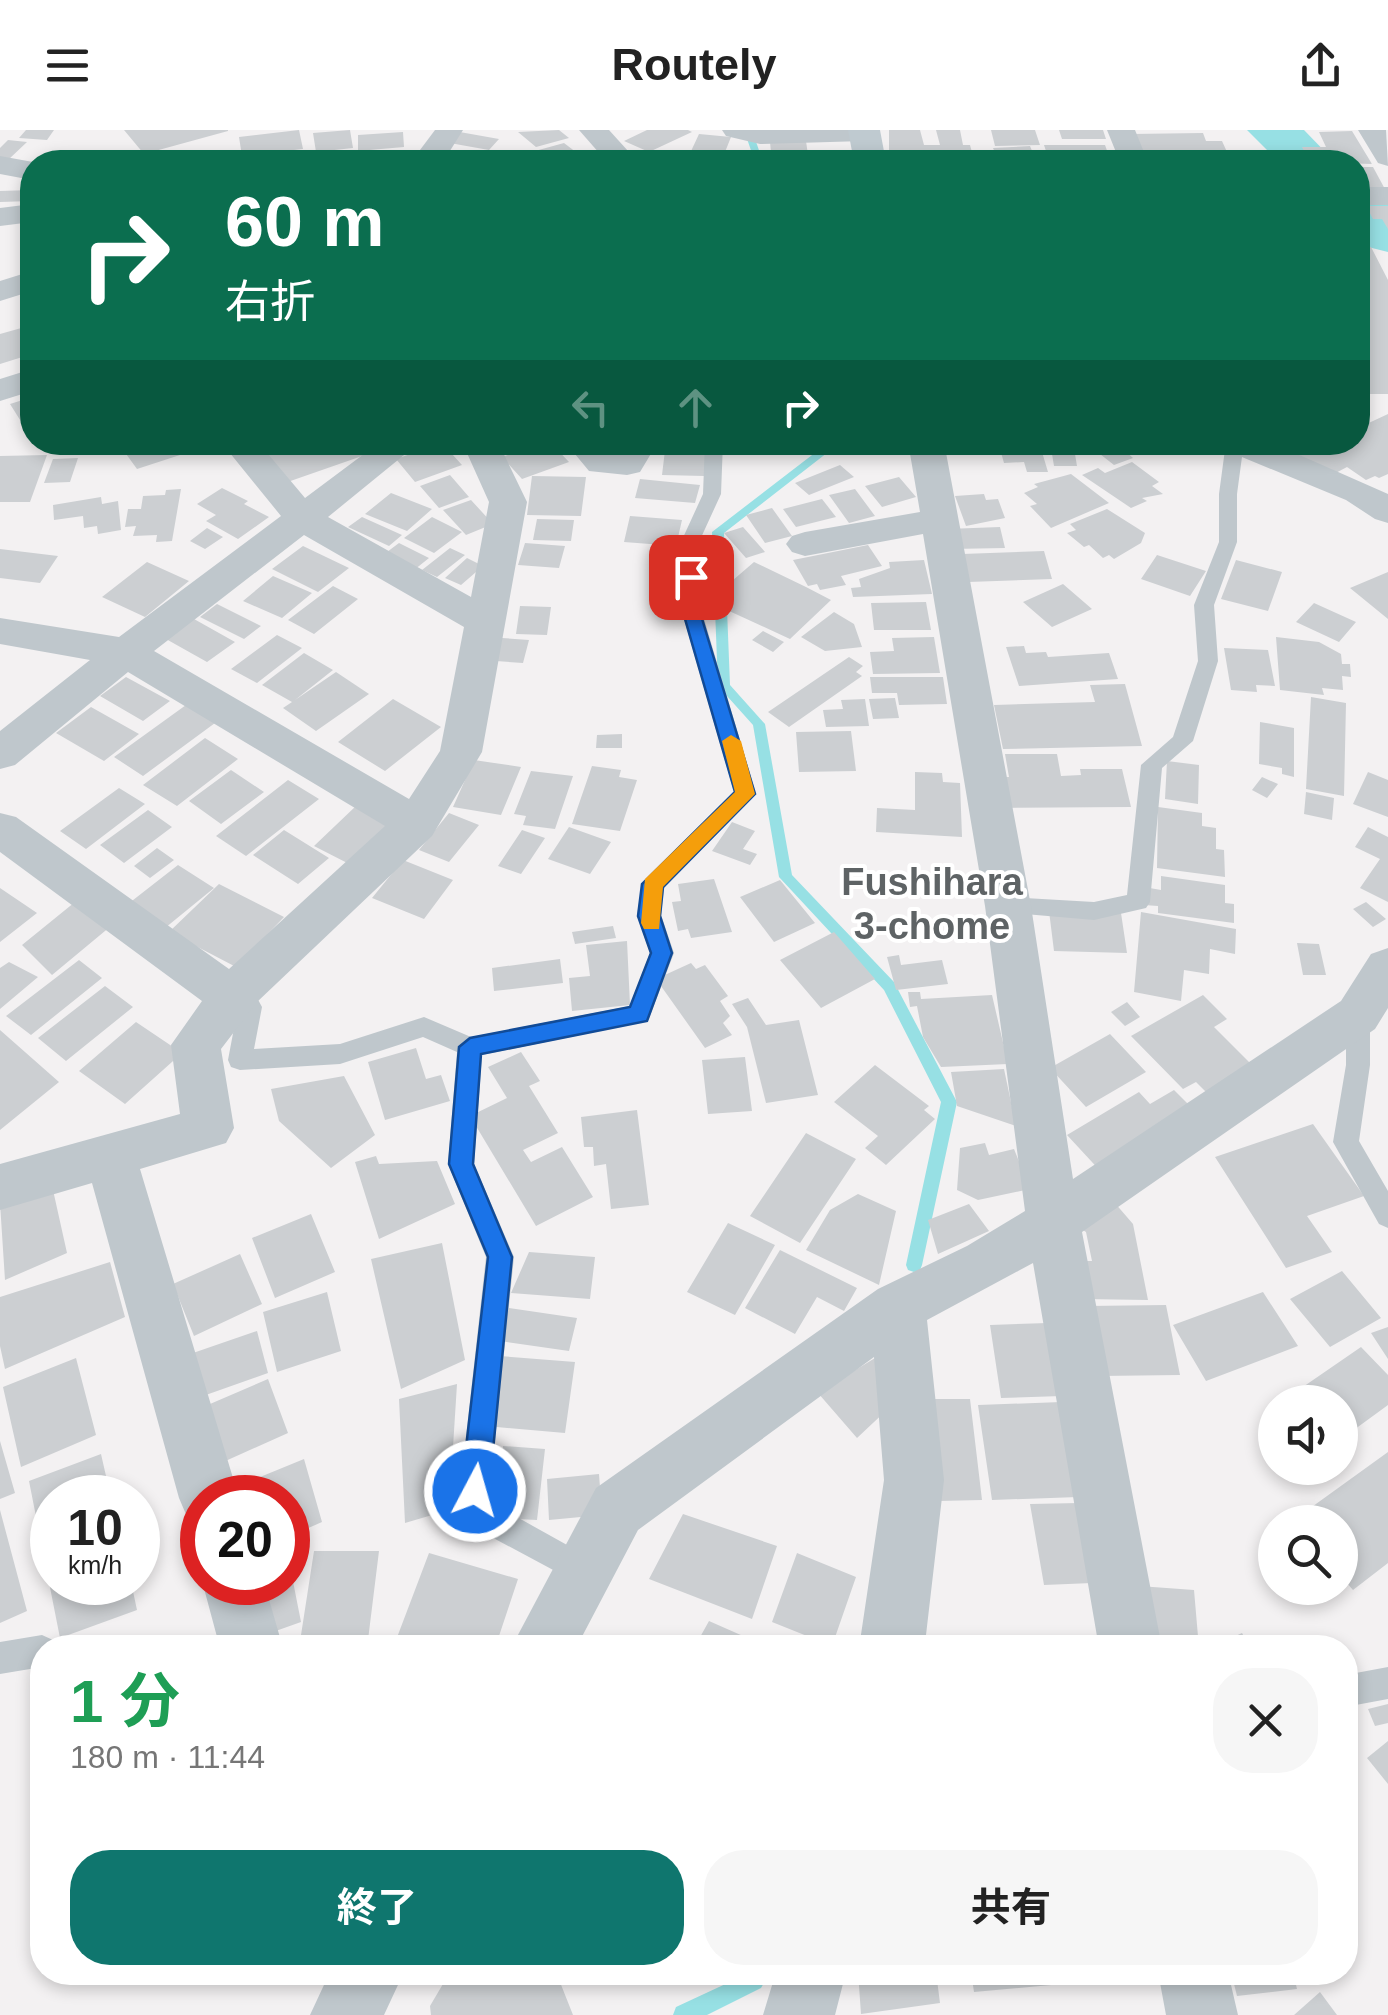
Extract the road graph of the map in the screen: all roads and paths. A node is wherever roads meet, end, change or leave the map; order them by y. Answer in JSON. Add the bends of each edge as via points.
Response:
{"nodes":[{"id":1,"x":592,"y":130,"type":"edge"},
{"id":2,"x":1372,"y":130,"type":"edge"},
{"id":3,"x":744,"y":132,"type":"edge"},
{"id":4,"x":866,"y":142,"type":"edge"},
{"id":5,"x":611,"y":150,"type":"edge"},
{"id":6,"x":1388,"y":157,"type":"edge"},
{"id":7,"x":249,"y":455,"type":"edge"},
{"id":8,"x":386,"y":455,"type":"edge"},
{"id":9,"x":486,"y":455,"type":"edge"},
{"id":10,"x":595,"y":455,"type":"edge"},
{"id":11,"x":632,"y":455,"type":"edge"},
{"id":12,"x":714,"y":455,"type":"edge"},
{"id":13,"x":928,"y":455,"type":"edge"},
{"id":14,"x":1234,"y":455,"type":"edge"},
{"id":15,"x":1268,"y":455,"type":"edge"},
{"id":16,"x":1388,"y":511,"type":"edge"},
{"id":17,"x":303,"y":519,"type":"junction"},
{"id":18,"x":939,"y":520,"type":"junction"},
{"id":19,"x":805,"y":544,"type":"dead end"},
{"id":20,"x":486,"y":623,"type":"junction"},
{"id":21,"x":0,"y":631,"type":"edge"},
{"id":22,"x":126,"y":652,"type":"junction"},
{"id":23,"x":0,"y":754,"type":"edge"},
{"id":24,"x":416,"y":824,"type":"junction"},
{"id":25,"x":0,"y":829,"type":"edge"},
{"id":26,"x":1008,"y":906,"type":"junction"},
{"id":27,"x":1388,"y":967,"type":"edge"},
{"id":28,"x":236,"y":992,"type":"junction"},
{"id":29,"x":1358,"y":1014,"type":"junction"},
{"id":30,"x":470,"y":1047,"type":"junction"},
{"id":31,"x":110,"y":1156,"type":"junction"},
{"id":32,"x":0,"y":1188,"type":"edge"},
{"id":33,"x":1388,"y":1216,"type":"edge"},
{"id":34,"x":1052,"y":1222,"type":"junction"},
{"id":35,"x":898,"y":1307,"type":"junction"},
{"id":36,"x":201,"y":1475,"type":"edge"},
{"id":37,"x":583,"y":1570,"type":"junction"},
{"id":38,"x":240,"y":1605,"type":"edge"},
{"id":39,"x":248,"y":1635,"type":"edge"},
{"id":40,"x":549,"y":1635,"type":"edge"},
{"id":41,"x":896,"y":1635,"type":"edge"},
{"id":42,"x":1129,"y":1635,"type":"edge"},
{"id":43,"x":30,"y":1653,"type":"edge"},
{"id":44,"x":0,"y":1658,"type":"edge"},
{"id":45,"x":1388,"y":1683,"type":"edge"},
{"id":46,"x":1358,"y":1689,"type":"edge"},
{"id":47,"x":331,"y":1985,"type":"edge"},
{"id":48,"x":362,"y":1985,"type":"edge"},
{"id":49,"x":808,"y":1985,"type":"edge"},
{"id":50,"x":1196,"y":1985,"type":"edge"},
{"id":51,"x":332,"y":2015,"type":"edge"},
{"id":52,"x":346,"y":2015,"type":"edge"},
{"id":53,"x":799,"y":2015,"type":"edge"},
{"id":54,"x":1202,"y":2015,"type":"edge"}],
"edges":[{"from":1,"to":5,"type":"street"},
{"from":2,"to":6,"type":"street"},
{"from":3,"to":4,"type":"street"},
{"from":7,"to":17,"type":"street"},
{"from":8,"to":17,"type":"street"},
{"from":9,"to":20,"type":"street","via":[[508,502]]},
{"from":10,"to":11,"type":"street","via":[[626,464]]},
{"from":12,"to":30,"type":"lane","via":[[712,494],[690,542],[692,612],[745,794],[652,884],[649,916],[662,953],[639,1014]]},
{"from":13,"to":18,"type":"street"},
{"from":14,"to":26,"type":"lane","via":[[1228,542],[1204,605],[1208,661],[1182,741],[1152,764],[1138,902],[1094,911]]},
{"from":15,"to":16,"type":"street"},
{"from":17,"to":20,"type":"street"},
{"from":17,"to":22,"type":"street"},
{"from":18,"to":19,"type":"street"},
{"from":18,"to":26,"type":"street"},
{"from":20,"to":24,"type":"street","via":[[460,752]]},
{"from":21,"to":22,"type":"street"},
{"from":22,"to":23,"type":"street"},
{"from":22,"to":24,"type":"street"},
{"from":24,"to":28,"type":"street"},
{"from":25,"to":28,"type":"street"},
{"from":26,"to":34,"type":"street"},
{"from":27,"to":29,"type":"street"},
{"from":28,"to":30,"type":"lane","via":[[250,1008],[240,1060],[340,1054],[424,1027]]},
{"from":28,"to":31,"type":"street","via":[[196,1045],[208,1128]]},
{"from":29,"to":33,"type":"lane","via":[[1346,1142]]},
{"from":29,"to":34,"type":"street"},
{"from":30,"to":37,"type":"lane","via":[[461,1164],[500,1257],[475,1491],[495,1522]]},
{"from":31,"to":32,"type":"street"},
{"from":31,"to":36,"type":"street"},
{"from":34,"to":35,"type":"street"},
{"from":34,"to":42,"type":"street"},
{"from":35,"to":37,"type":"street","via":[[617,1509]]},
{"from":35,"to":41,"type":"street","via":[[914,1480]]},
{"from":37,"to":40,"type":"street"},
{"from":38,"to":39,"type":"street"},
{"from":43,"to":44,"type":"lane"},
{"from":45,"to":46,"type":"lane"},
{"from":47,"to":51,"type":"street"},
{"from":48,"to":52,"type":"street"},
{"from":49,"to":53,"type":"street"},
{"from":50,"to":54,"type":"street"}]}
